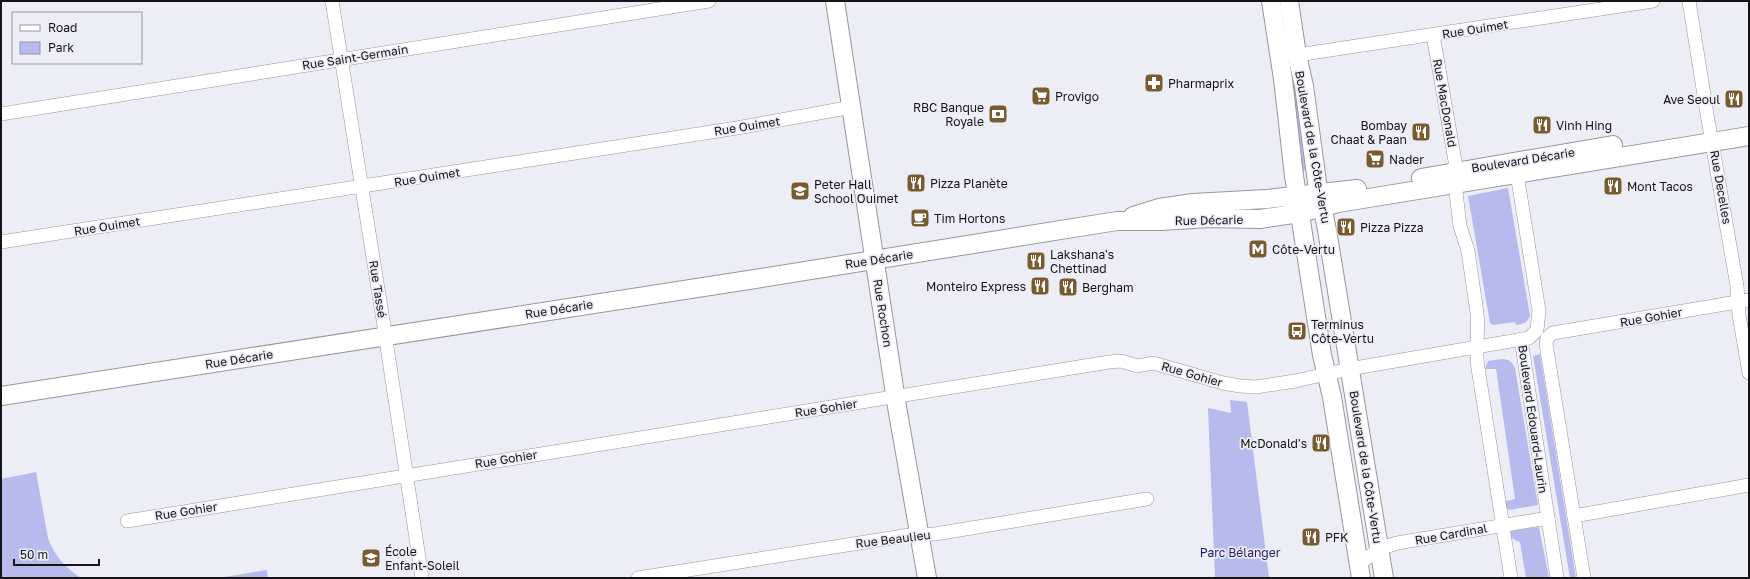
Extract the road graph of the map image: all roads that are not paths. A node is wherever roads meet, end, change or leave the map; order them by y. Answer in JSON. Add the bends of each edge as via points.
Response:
{"nodes":[{"id":1,"x":332,"y":1,"type":"edge"},
{"id":2,"x":709,"y":1,"type":"edge"},
{"id":3,"x":835,"y":1,"type":"edge"},
{"id":4,"x":1271,"y":1,"type":"edge"},
{"id":5,"x":1289,"y":1,"type":"edge"},
{"id":6,"x":1653,"y":1,"type":"edge"},
{"id":7,"x":1689,"y":1,"type":"edge"},
{"id":8,"x":1433,"y":35,"type":"junction"},
{"id":9,"x":1297,"y":55,"type":"junction"},
{"id":10,"x":341,"y":59,"type":"junction"},
{"id":11,"x":852,"y":107,"type":"junction"},
{"id":12,"x":1,"y":114,"type":"edge"},
{"id":13,"x":1749,"y":123,"type":"edge"},
{"id":14,"x":1712,"y":136,"type":"junction"},
{"id":15,"x":1749,"y":136,"type":"edge"},
{"id":16,"x":1517,"y":174,"type":"junction"},
{"id":17,"x":1455,"y":178,"type":"junction"},
{"id":18,"x":361,"y":186,"type":"junction"},
{"id":19,"x":1297,"y":195,"type":"junction"},
{"id":20,"x":1321,"y":200,"type":"junction"},
{"id":21,"x":1300,"y":213,"type":"junction"},
{"id":22,"x":1117,"y":221,"type":"junction"},
{"id":23,"x":1,"y":242,"type":"edge"},
{"id":24,"x":875,"y":259,"type":"junction"},
{"id":25,"x":1744,"y":301,"type":"edge"},
{"id":26,"x":1550,"y":335,"type":"joint"},
{"id":27,"x":385,"y":336,"type":"junction"},
{"id":28,"x":1521,"y":340,"type":"junction"},
{"id":29,"x":1476,"y":348,"type":"junction"},
{"id":30,"x":1349,"y":369,"type":"junction"},
{"id":31,"x":1749,"y":373,"type":"edge"},
{"id":32,"x":1327,"y":374,"type":"junction"},
{"id":33,"x":1,"y":396,"type":"edge"},
{"id":34,"x":895,"y":396,"type":"junction"},
{"id":35,"x":406,"y":476,"type":"junction"},
{"id":36,"x":1749,"y":486,"type":"edge"},
{"id":37,"x":1147,"y":499,"type":"dead end"},
{"id":38,"x":1574,"y":516,"type":"junction"},
{"id":39,"x":1548,"y":518,"type":"junction"},
{"id":40,"x":127,"y":521,"type":"dead end"},
{"id":41,"x":1502,"y":525,"type":"junction"},
{"id":42,"x":919,"y":534,"type":"junction"},
{"id":43,"x":1379,"y":549,"type":"junction"},
{"id":44,"x":1360,"y":571,"type":"edge"},
{"id":45,"x":422,"y":578,"type":"edge"},
{"id":46,"x":638,"y":578,"type":"edge"},
{"id":47,"x":927,"y":578,"type":"edge"},
{"id":48,"x":1384,"y":578,"type":"edge"},
{"id":49,"x":1511,"y":578,"type":"edge"},
{"id":50,"x":1558,"y":578,"type":"edge"},
{"id":51,"x":1584,"y":578,"type":"edge"}],
"edges":[{"from":1,"to":10,"type":"street","name":"Rue Tassé"},
{"from":2,"to":10,"type":"street","name":"Rue Saint-Germain"},
{"from":3,"to":11,"type":"street","name":"Rue Rochon"},
{"from":4,"to":19,"type":"street","name":"Boulevard de la Côte-Vertu","via":[[1284,79]]},
{"from":5,"to":9,"type":"street","name":"Boulevard de la Côte-Vertu"},
{"from":6,"to":8,"type":"street","name":"Rue Ouimet"},
{"from":7,"to":14,"type":"street","name":"Rue Decelles"},
{"from":8,"to":9,"type":"street","name":"Rue Ouimet"},
{"from":8,"to":17,"type":"street","name":"Rue MacDonald","via":[[1455,161]]},
{"from":9,"to":20,"type":"street","name":"Boulevard de la Côte-Vertu"},
{"from":10,"to":12,"type":"street","name":"Rue Saint-Germain"},
{"from":10,"to":18,"type":"street","name":"Rue Tassé"},
{"from":11,"to":18,"type":"street","name":"Rue Ouimet","via":[[737,128]]},
{"from":11,"to":24,"type":"street","name":"Rue Rochon"},
{"from":13,"to":14,"type":"street","name":"Boulevard Décarie"},
{"from":14,"to":15,"type":"street","name":"Boulevard Décarie"},
{"from":14,"to":16,"type":"street","name":"Boulevard Décarie"},
{"from":14,"to":17,"type":"street","name":"Boulevard Décarie"},
{"from":14,"to":25,"type":"street","name":"Rue Decelles","via":[[1737,286]]},
{"from":16,"to":17,"type":"street","name":"Boulevard Décarie"},
{"from":16,"to":28,"type":"street","name":"Boulevard Edouard-Laurin","via":[[1539,312],[1537,330],[1531,337]]},
{"from":17,"to":20,"type":"street","name":"Boulevard Décarie","via":[[1337,192]]},
{"from":17,"to":29,"type":"street","via":[[1460,226],[1468,251],[1477,313]]},
{"from":18,"to":23,"type":"street","name":"Rue Ouimet"},
{"from":18,"to":27,"type":"street","name":"Rue Tassé"},
{"from":19,"to":20,"type":"street","name":"Boulevard Décarie"},
{"from":19,"to":21,"type":"street","name":"Boulevard de la Côte-Vertu"},
{"from":19,"to":22,"type":"street","name":"Rue Décarie","via":[[1263,200],[1206,201],[1159,208]]},
{"from":20,"to":21,"type":"street","name":"Boulevard Décarie"},
{"from":20,"to":30,"type":"street","name":"Boulevard de la Côte-Vertu"},
{"from":21,"to":22,"type":"street","name":"Rue Décarie","via":[[1252,220],[1209,218]]},
{"from":21,"to":32,"type":"street","name":"Boulevard de la Côte-Vertu"},
{"from":22,"to":24,"type":"street","name":"Rue Décarie"},
{"from":24,"to":27,"type":"street","name":"Rue Décarie"},
{"from":24,"to":34,"type":"street","name":"Rue Rochon"},
{"from":25,"to":26,"type":"street","name":"Rue Gohier"},
{"from":25,"to":31,"type":"street","name":"Rue Decelles"},
{"from":26,"to":38,"type":"street","name":"Boulevard Edouard-Laurin","via":[[1546,344]]},
{"from":27,"to":33,"type":"street","name":"Rue Décarie"},
{"from":27,"to":35,"type":"street","name":"Rue Tassé"},
{"from":28,"to":29,"type":"street","name":"Rue Gohier"},
{"from":28,"to":39,"type":"street","name":"Boulevard Edouard-Laurin"},
{"from":29,"to":30,"type":"street","name":"Rue Gohier"},
{"from":29,"to":41,"type":"street"},
{"from":30,"to":32,"type":"street","name":"Rue Gohier"},
{"from":30,"to":43,"type":"street","name":"Boulevard de la Côte-Vertu"},
{"from":32,"to":34,"type":"street","name":"Rue Gohier","via":[[1244,387],[1153,363],[1138,366],[1121,361]]},
{"from":32,"to":44,"type":"street","name":"Boulevard de la Côte-Vertu"},
{"from":34,"to":35,"type":"street","name":"Rue Gohier"},
{"from":34,"to":42,"type":"street","name":"Rue Rochon"},
{"from":35,"to":40,"type":"street","name":"Rue Gohier"},
{"from":35,"to":45,"type":"street","name":"Rue Tassé"},
{"from":36,"to":38,"type":"street"},
{"from":37,"to":42,"type":"street","name":"Rue Beaulieu"},
{"from":38,"to":51,"type":"street","name":"Boulevard Edouard-Laurin"},
{"from":39,"to":41,"type":"street","name":"Rue Cardinal"},
{"from":39,"to":50,"type":"street","name":"Boulevard Edouard-Laurin"},
{"from":41,"to":43,"type":"street","name":"Rue Cardinal","via":[[1397,543]]},
{"from":41,"to":49,"type":"street"},
{"from":42,"to":46,"type":"street","name":"Rue Beaulieu"},
{"from":42,"to":47,"type":"street","name":"Rue Rochon"},
{"from":43,"to":44,"type":"street","name":"Rue Cardinal"},
{"from":43,"to":48,"type":"street","name":"Boulevard de la Côte-Vertu"}]}
